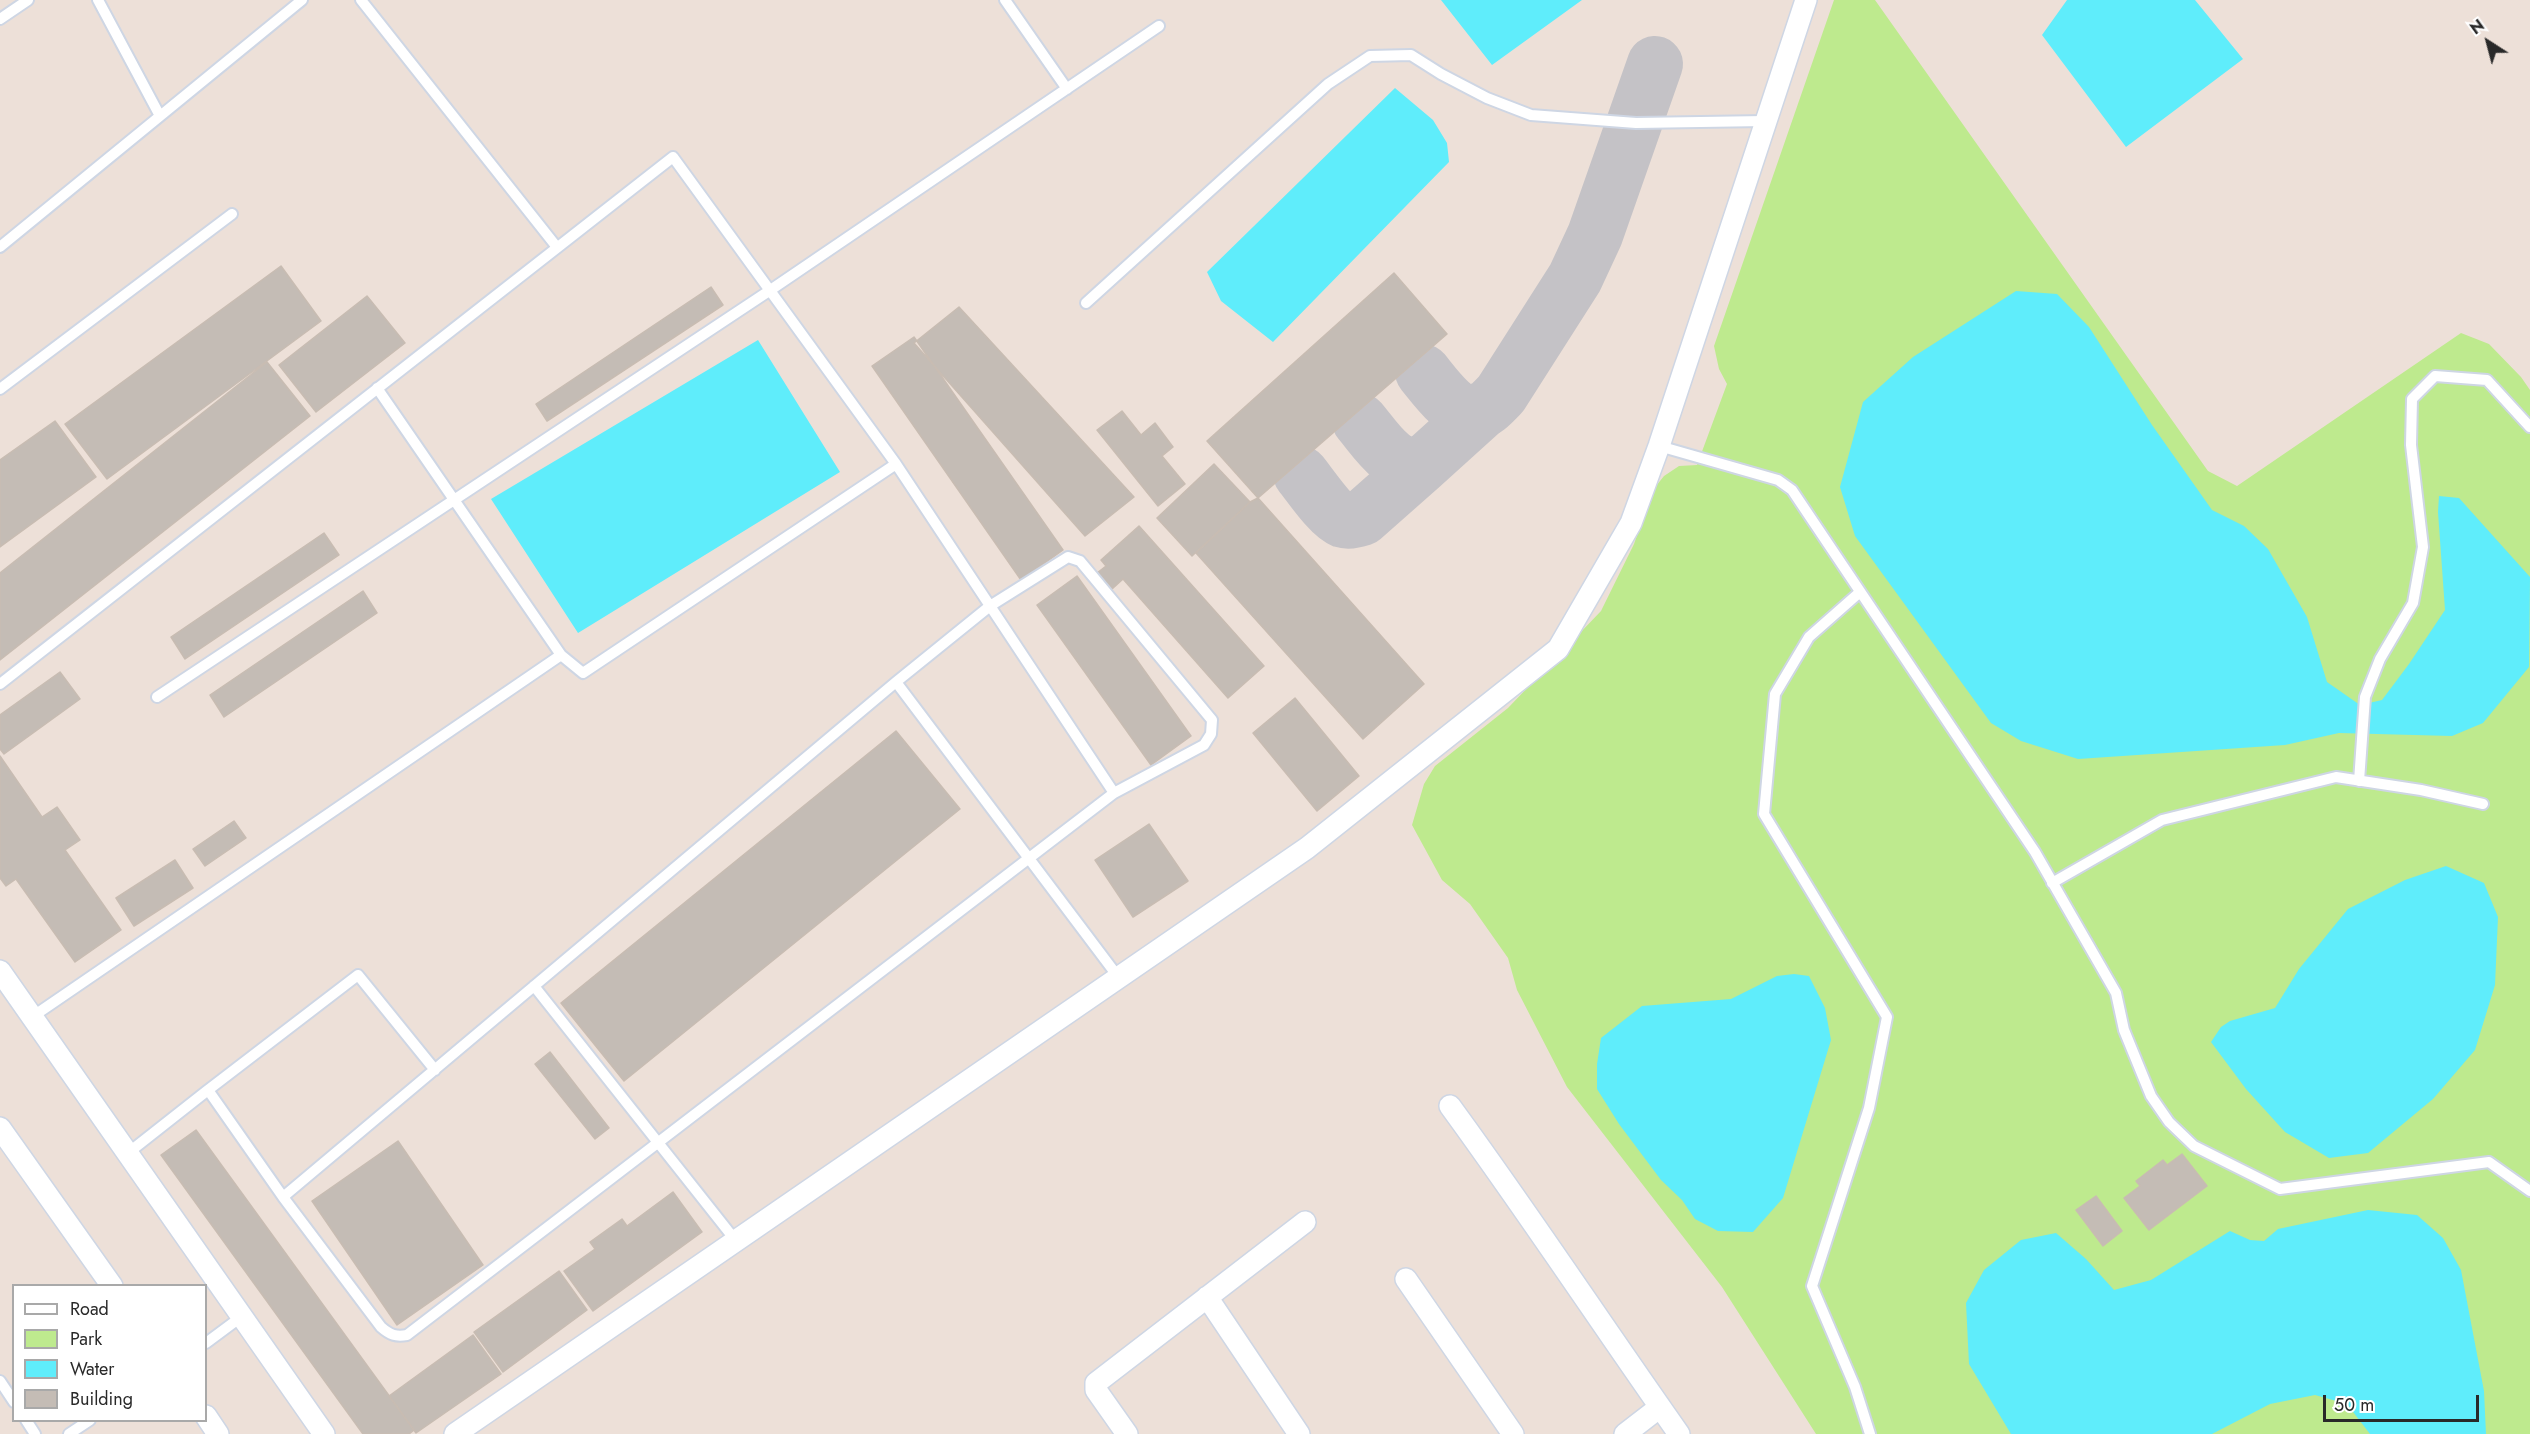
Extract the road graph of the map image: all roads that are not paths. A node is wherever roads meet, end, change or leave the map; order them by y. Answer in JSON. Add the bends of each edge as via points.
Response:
{"nodes":[{"id":1,"x":28,"y":0,"type":"edge"},
{"id":2,"x":98,"y":0,"type":"edge"},
{"id":3,"x":302,"y":0,"type":"edge"},
{"id":4,"x":360,"y":0,"type":"edge"},
{"id":5,"x":1005,"y":0,"type":"edge"},
{"id":6,"x":1806,"y":0,"type":"edge"},
{"id":7,"x":0,"y":19,"type":"edge"},
{"id":8,"x":1159,"y":26,"type":"dead end"},
{"id":9,"x":1067,"y":89,"type":"junction"},
{"id":10,"x":160,"y":116,"type":"junction"},
{"id":11,"x":1765,"y":121,"type":"junction"},
{"id":12,"x":232,"y":214,"type":"dead end"},
{"id":13,"x":556,"y":246,"type":"junction"},
{"id":14,"x":0,"y":247,"type":"edge"},
{"id":15,"x":769,"y":291,"type":"junction"},
{"id":16,"x":1086,"y":303,"type":"dead end"},
{"id":17,"x":376,"y":388,"type":"junction"},
{"id":18,"x":0,"y":389,"type":"edge"},
{"id":19,"x":2530,"y":427,"type":"edge"},
{"id":20,"x":1659,"y":446,"type":"junction"},
{"id":21,"x":896,"y":464,"type":"junction"},
{"id":22,"x":455,"y":498,"type":"junction"},
{"id":23,"x":1860,"y":592,"type":"junction"},
{"id":24,"x":990,"y":606,"type":"junction"},
{"id":25,"x":561,"y":655,"type":"junction"},
{"id":26,"x":896,"y":682,"type":"junction"},
{"id":27,"x":0,"y":684,"type":"edge"},
{"id":28,"x":158,"y":697,"type":"dead end"},
{"id":29,"x":2359,"y":781,"type":"junction"},
{"id":30,"x":1113,"y":793,"type":"junction"},
{"id":31,"x":2483,"y":804,"type":"dead end"},
{"id":32,"x":1028,"y":857,"type":"junction"},
{"id":33,"x":2052,"y":883,"type":"junction"},
{"id":34,"x":0,"y":971,"type":"edge"},
{"id":35,"x":1119,"y":978,"type":"junction"},
{"id":36,"x":534,"y":986,"type":"junction"},
{"id":37,"x":32,"y":1017,"type":"junction"},
{"id":38,"x":435,"y":1070,"type":"junction"},
{"id":39,"x":208,"y":1090,"type":"junction"},
{"id":40,"x":1450,"y":1106,"type":"dead end"},
{"id":41,"x":0,"y":1128,"type":"edge"},
{"id":42,"x":658,"y":1141,"type":"junction"},
{"id":43,"x":128,"y":1153,"type":"junction"},
{"id":44,"x":2530,"y":1191,"type":"edge"},
{"id":45,"x":283,"y":1197,"type":"junction"},
{"id":46,"x":1305,"y":1222,"type":"dead end"},
{"id":47,"x":736,"y":1241,"type":"junction"},
{"id":48,"x":1406,"y":1279,"type":"dead end"},
{"id":49,"x":111,"y":1284,"type":"edge"},
{"id":50,"x":1207,"y":1298,"type":"junction"},
{"id":51,"x":241,"y":1317,"type":"junction"},
{"id":52,"x":207,"y":1342,"type":"edge"},
{"id":53,"x":0,"y":1381,"type":"edge"},
{"id":54,"x":12,"y":1399,"type":"edge"},
{"id":55,"x":1660,"y":1407,"type":"junction"},
{"id":56,"x":207,"y":1418,"type":"edge"},
{"id":57,"x":87,"y":1422,"type":"edge"},
{"id":58,"x":69,"y":1434,"type":"edge"},
{"id":59,"x":218,"y":1434,"type":"edge"},
{"id":60,"x":324,"y":1434,"type":"edge"},
{"id":61,"x":455,"y":1434,"type":"edge"},
{"id":62,"x":1127,"y":1434,"type":"edge"},
{"id":63,"x":1299,"y":1434,"type":"edge"},
{"id":64,"x":1513,"y":1434,"type":"edge"},
{"id":65,"x":1625,"y":1434,"type":"edge"},
{"id":66,"x":1679,"y":1434,"type":"edge"},
{"id":67,"x":1870,"y":1434,"type":"edge"}],
"edges":[{"from":1,"to":7,"type":"lane"},
{"from":2,"to":10,"type":"lane"},
{"from":3,"to":10,"type":"lane"},
{"from":4,"to":13,"type":"lane"},
{"from":5,"to":9,"type":"lane"},
{"from":6,"to":11,"type":"street"},
{"from":8,"to":9,"type":"lane"},
{"from":9,"to":15,"type":"lane"},
{"from":10,"to":14,"type":"lane"},
{"from":11,"to":16,"type":"lane","via":[[1636,123],[1531,115],[1487,98],[1411,55],[1370,56],[1328,84]]},
{"from":11,"to":20,"type":"street"},
{"from":12,"to":18,"type":"lane"},
{"from":13,"to":15,"type":"lane","via":[[673,157]]},
{"from":13,"to":17,"type":"lane"},
{"from":15,"to":21,"type":"lane"},
{"from":15,"to":22,"type":"lane"},
{"from":17,"to":22,"type":"lane"},
{"from":17,"to":27,"type":"lane"},
{"from":19,"to":29,"type":"lane","via":[[2487,380],[2435,376],[2412,399],[2411,445],[2423,548],[2413,603],[2379,659],[2365,698]]},
{"from":20,"to":23,"type":"lane","via":[[1785,484]]},
{"from":20,"to":35,"type":"street","via":[[1631,523],[1558,649],[1307,848]]},
{"from":21,"to":24,"type":"lane"},
{"from":21,"to":25,"type":"lane","via":[[583,673]]},
{"from":22,"to":25,"type":"lane"},
{"from":22,"to":28,"type":"lane"},
{"from":23,"to":33,"type":"lane"},
{"from":23,"to":67,"type":"lane","via":[[1809,637],[1775,694],[1764,814],[1887,1017],[1869,1108],[1812,1286],[1855,1387]]},
{"from":24,"to":26,"type":"lane"},
{"from":24,"to":30,"type":"lane"},
{"from":24,"to":30,"type":"lane","via":[[1068,556],[1074,557],[1212,720],[1211,734],[1203,745]]},
{"from":25,"to":37,"type":"lane"},
{"from":26,"to":32,"type":"lane"},
{"from":26,"to":36,"type":"lane"},
{"from":29,"to":31,"type":"lane"},
{"from":29,"to":33,"type":"lane","via":[[2336,777],[2162,820]]},
{"from":30,"to":32,"type":"lane"},
{"from":32,"to":35,"type":"lane"},
{"from":32,"to":42,"type":"lane"},
{"from":33,"to":44,"type":"lane","via":[[2116,993],[2124,1030],[2151,1096],[2169,1122],[2194,1146],[2280,1189],[2489,1162]]},
{"from":34,"to":37,"type":"street"},
{"from":35,"to":47,"type":"street"},
{"from":36,"to":38,"type":"lane"},
{"from":36,"to":42,"type":"lane"},
{"from":37,"to":43,"type":"street"},
{"from":38,"to":39,"type":"lane","via":[[358,975]]},
{"from":38,"to":45,"type":"lane"},
{"from":39,"to":43,"type":"lane"},
{"from":39,"to":45,"type":"lane"},
{"from":40,"to":55,"type":"street","via":[[1521,1202]]},
{"from":41,"to":49,"type":"street"},
{"from":42,"to":45,"type":"lane","via":[[407,1335],[399,1337],[381,1327]]},
{"from":42,"to":47,"type":"lane"},
{"from":43,"to":51,"type":"street"},
{"from":46,"to":50,"type":"street"},
{"from":47,"to":61,"type":"street"},
{"from":48,"to":64,"type":"street"},
{"from":50,"to":62,"type":"street","via":[[1096,1383],[1096,1389]]},
{"from":50,"to":63,"type":"street"},
{"from":51,"to":52,"type":"lane"},
{"from":51,"to":60,"type":"street"},
{"from":53,"to":54,"type":"lane"},
{"from":55,"to":65,"type":"street"},
{"from":55,"to":66,"type":"street"},
{"from":56,"to":59,"type":"street"},
{"from":57,"to":58,"type":"lane"}]}
